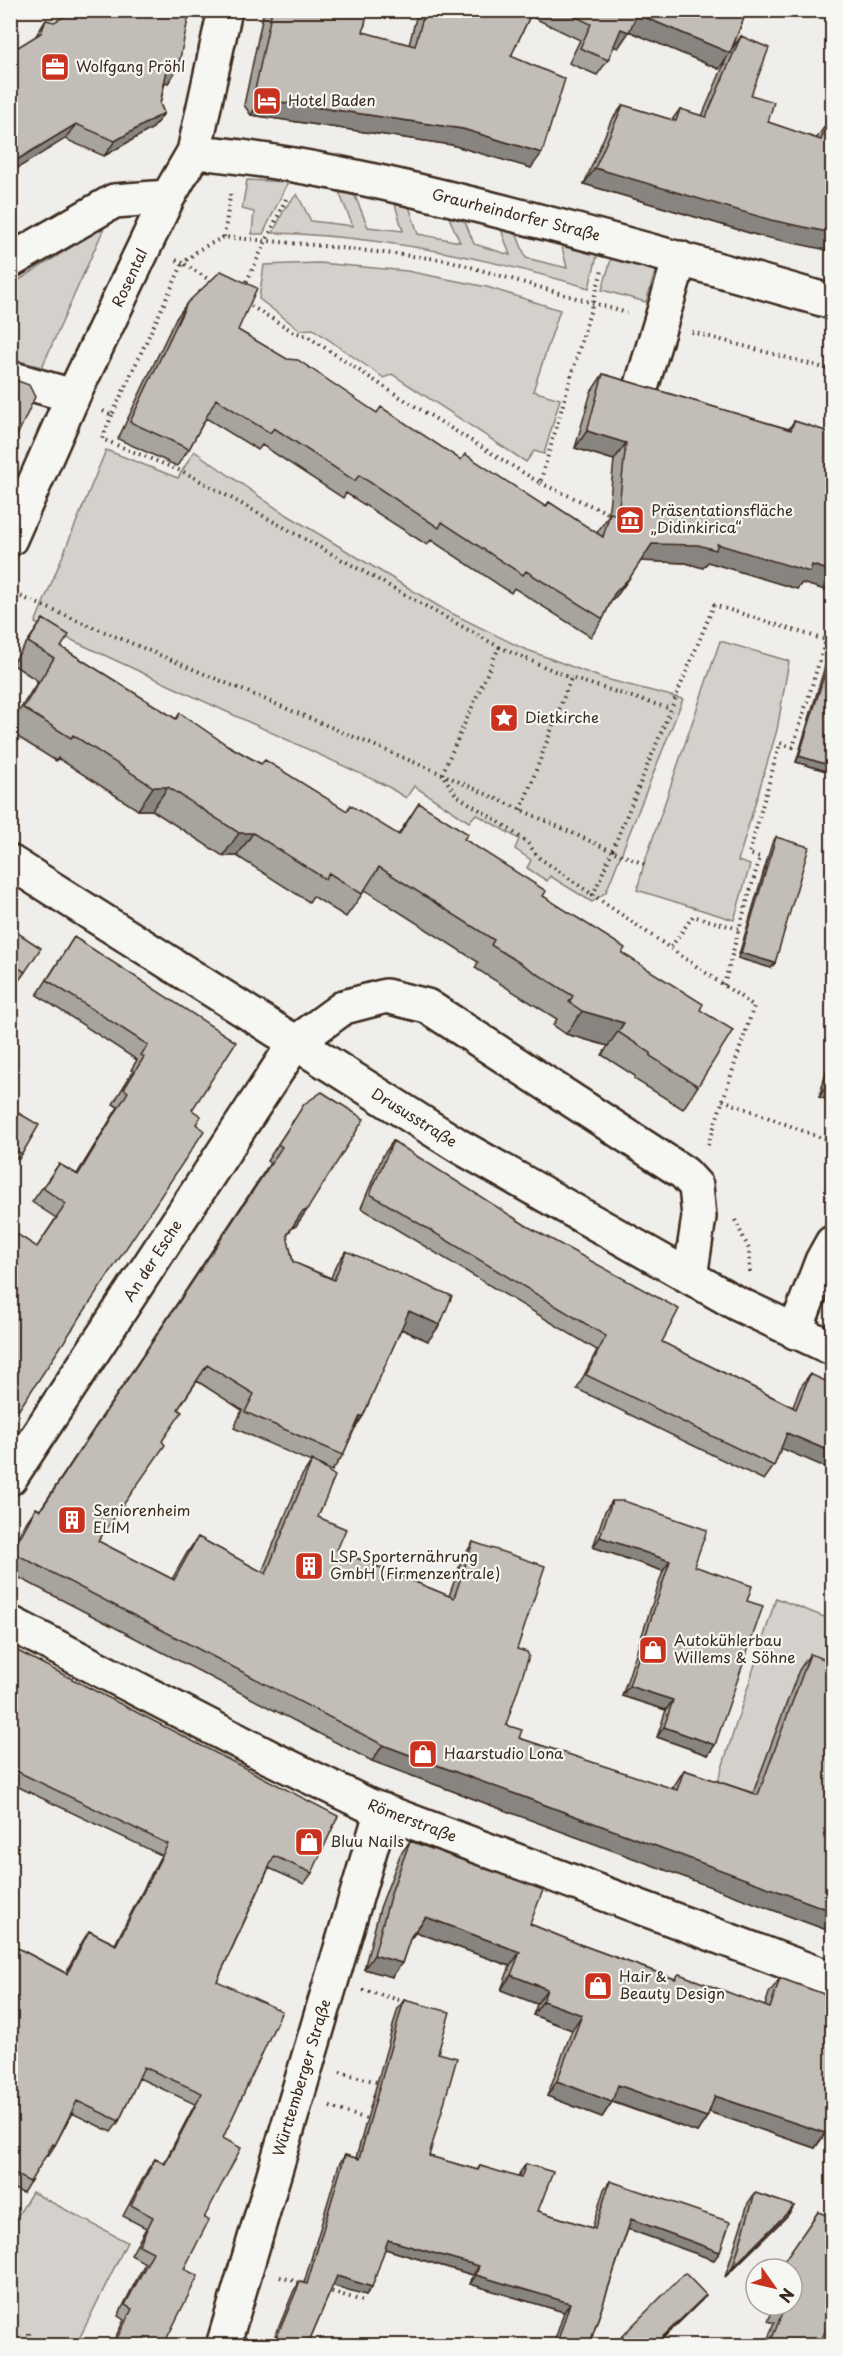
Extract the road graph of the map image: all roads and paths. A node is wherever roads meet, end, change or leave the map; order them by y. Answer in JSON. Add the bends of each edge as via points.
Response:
{"nodes":[{"id":1,"x":225,"y":10,"type":"edge"},
{"id":2,"x":194,"y":152,"type":"junction"},
{"id":3,"x":236,"y":156,"type":"junction"},
{"id":4,"x":296,"y":166,"type":"junction"},
{"id":5,"x":168,"y":197,"type":"junction"},
{"id":6,"x":224,"y":237,"type":"junction"},
{"id":7,"x":265,"y":241,"type":"junction"},
{"id":8,"x":145,"y":245,"type":"junction"},
{"id":9,"x":680,"y":258,"type":"junction"},
{"id":10,"x":10,"y":261,"type":"edge"},
{"id":11,"x":183,"y":264,"type":"junction"},
{"id":12,"x":220,"y":287,"type":"edge"},
{"id":13,"x":243,"y":289,"type":"edge"},
{"id":14,"x":239,"y":298,"type":"edge"},
{"id":15,"x":832,"y":302,"type":"edge"},
{"id":16,"x":593,"y":303,"type":"junction"},
{"id":17,"x":660,"y":322,"type":"junction"},
{"id":18,"x":832,"y":370,"type":"edge"},
{"id":19,"x":10,"y":378,"type":"edge"},
{"id":20,"x":641,"y":388,"type":"edge"},
{"id":21,"x":73,"y":396,"type":"junction"},
{"id":22,"x":112,"y":415,"type":"junction"},
{"id":23,"x":540,"y":483,"type":"junction"},
{"id":24,"x":608,"y":513,"type":"edge"},
{"id":25,"x":10,"y":539,"type":"edge"},
{"id":26,"x":10,"y":592,"type":"edge"},
{"id":27,"x":826,"y":640,"type":"junction"},
{"id":28,"x":832,"y":642,"type":"edge"},
{"id":29,"x":499,"y":647,"type":"junction"},
{"id":30,"x":571,"y":678,"type":"junction"},
{"id":31,"x":671,"y":709,"type":"junction"},
{"id":32,"x":441,"y":774,"type":"junction"},
{"id":33,"x":521,"y":810,"type":"junction"},
{"id":34,"x":612,"y":851,"type":"junction"},
{"id":35,"x":10,"y":862,"type":"edge"},
{"id":36,"x":644,"y":864,"type":"dead end"},
{"id":37,"x":593,"y":895,"type":"junction"},
{"id":38,"x":739,"y":929,"type":"junction"},
{"id":39,"x":671,"y":947,"type":"junction"},
{"id":40,"x":724,"y":985,"type":"junction"},
{"id":41,"x":295,"y":1043,"type":"junction"},
{"id":42,"x":723,"y":1100,"type":"junction"},
{"id":43,"x":832,"y":1143,"type":"edge"},
{"id":44,"x":705,"y":1152,"type":"dead end"},
{"id":45,"x":734,"y":1219,"type":"dead end"},
{"id":46,"x":832,"y":1243,"type":"edge"},
{"id":47,"x":690,"y":1278,"type":"junction"},
{"id":48,"x":736,"y":1303,"type":"junction"},
{"id":49,"x":795,"y":1332,"type":"junction"},
{"id":50,"x":832,"y":1348,"type":"edge"},
{"id":51,"x":10,"y":1478,"type":"edge"},
{"id":52,"x":10,"y":1623,"type":"edge"},
{"id":53,"x":382,"y":1810,"type":"junction"},
{"id":54,"x":832,"y":1979,"type":"edge"},
{"id":55,"x":355,"y":1988,"type":"dead end"},
{"id":56,"x":412,"y":2004,"type":"edge"},
{"id":57,"x":331,"y":2069,"type":"dead end"},
{"id":58,"x":377,"y":2082,"type":"dead end"},
{"id":59,"x":320,"y":2104,"type":"dead end"},
{"id":60,"x":367,"y":2119,"type":"dead end"},
{"id":61,"x":246,"y":2267,"type":"junction"},
{"id":62,"x":312,"y":2286,"type":"edge"},
{"id":63,"x":322,"y":2289,"type":"edge"},
{"id":64,"x":363,"y":2301,"type":"dead end"},
{"id":65,"x":29,"y":2333,"type":"dead end"},
{"id":66,"x":29,"y":2346,"type":"edge"},
{"id":67,"x":223,"y":2346,"type":"edge"}],
"edges":[{"from":1,"to":2,"type":"street","name":"Rosental"},
{"from":2,"to":3,"type":"street","name":"Graurheindorfer Straße"},
{"from":2,"to":5,"type":"street","name":"Rosental"},
{"from":3,"to":4,"type":"street","name":"Graurheindorfer Straße"},
{"from":3,"to":6,"type":"path"},
{"from":4,"to":7,"type":"path","via":[[295,186],[279,208]]},
{"from":4,"to":9,"type":"street","name":"Graurheindorfer Straße","via":[[346,173]]},
{"from":5,"to":8,"type":"street","name":"Rosental"},
{"from":5,"to":10,"type":"street","via":[[114,201]]},
{"from":6,"to":7,"type":"path"},
{"from":6,"to":11,"type":"path","via":[[200,249]]},
{"from":7,"to":13,"type":"path"},
{"from":7,"to":16,"type":"path","via":[[447,260]]},
{"from":8,"to":11,"type":"path"},
{"from":8,"to":21,"type":"street","name":"Rosental"},
{"from":9,"to":15,"type":"street","name":"Graurheindorfer Straße"},
{"from":9,"to":17,"type":"street"},
{"from":11,"to":12,"type":"path"},
{"from":11,"to":22,"type":"path"},
{"from":14,"to":23,"type":"path","via":[[307,336]]},
{"from":16,"to":17,"type":"path"},
{"from":16,"to":23,"type":"path"},
{"from":17,"to":18,"type":"path"},
{"from":17,"to":20,"type":"street"},
{"from":19,"to":21,"type":"street"},
{"from":21,"to":22,"type":"path"},
{"from":21,"to":25,"type":"street","name":"Rosental"},
{"from":22,"to":29,"type":"path","via":[[102,439],[186,473]]},
{"from":23,"to":24,"type":"path"},
{"from":26,"to":32,"type":"path"},
{"from":27,"to":28,"type":"path"},
{"from":27,"to":31,"type":"path","via":[[714,605]]},
{"from":27,"to":38,"type":"path","via":[[793,747],[780,743],[749,854],[760,857]]},
{"from":29,"to":30,"type":"path"},
{"from":29,"to":32,"type":"path"},
{"from":30,"to":31,"type":"path"},
{"from":30,"to":33,"type":"path"},
{"from":31,"to":34,"type":"path"},
{"from":32,"to":33,"type":"path"},
{"from":32,"to":37,"type":"path","via":[[456,795],[527,842],[538,857]]},
{"from":33,"to":34,"type":"path"},
{"from":34,"to":36,"type":"path"},
{"from":34,"to":37,"type":"path"},
{"from":35,"to":41,"type":"street","name":"Drususstraße"},
{"from":37,"to":39,"type":"path"},
{"from":38,"to":39,"type":"path","via":[[693,916]]},
{"from":38,"to":40,"type":"path"},
{"from":39,"to":40,"type":"path"},
{"from":40,"to":42,"type":"path","via":[[754,1006]]},
{"from":41,"to":47,"type":"street","name":"Drususstraße","via":[[459,1146]]},
{"from":41,"to":47,"type":"street","via":[[344,1007],[386,996],[427,1006],[684,1173],[696,1186],[699,1217]]},
{"from":41,"to":51,"type":"street","name":"An der Esche"},
{"from":42,"to":43,"type":"path"},
{"from":42,"to":44,"type":"path"},
{"from":45,"to":48,"type":"path","via":[[749,1249],[752,1269]]},
{"from":46,"to":49,"type":"street"},
{"from":47,"to":48,"type":"street","name":"Drususstraße"},
{"from":48,"to":49,"type":"street","name":"Drususstraße"},
{"from":49,"to":50,"type":"street","name":"Drususstraße"},
{"from":52,"to":53,"type":"street","name":"Römerstraße","via":[[271,1758]]},
{"from":53,"to":54,"type":"street","name":"Römerstraße"},
{"from":53,"to":61,"type":"street","name":"Württemberger Straße"},
{"from":55,"to":56,"type":"path"},
{"from":57,"to":58,"type":"path"},
{"from":59,"to":60,"type":"path"},
{"from":61,"to":62,"type":"path"},
{"from":61,"to":67,"type":"street","name":"Württemberger Straße"},
{"from":63,"to":64,"type":"path"},
{"from":65,"to":66,"type":"path"}]}
